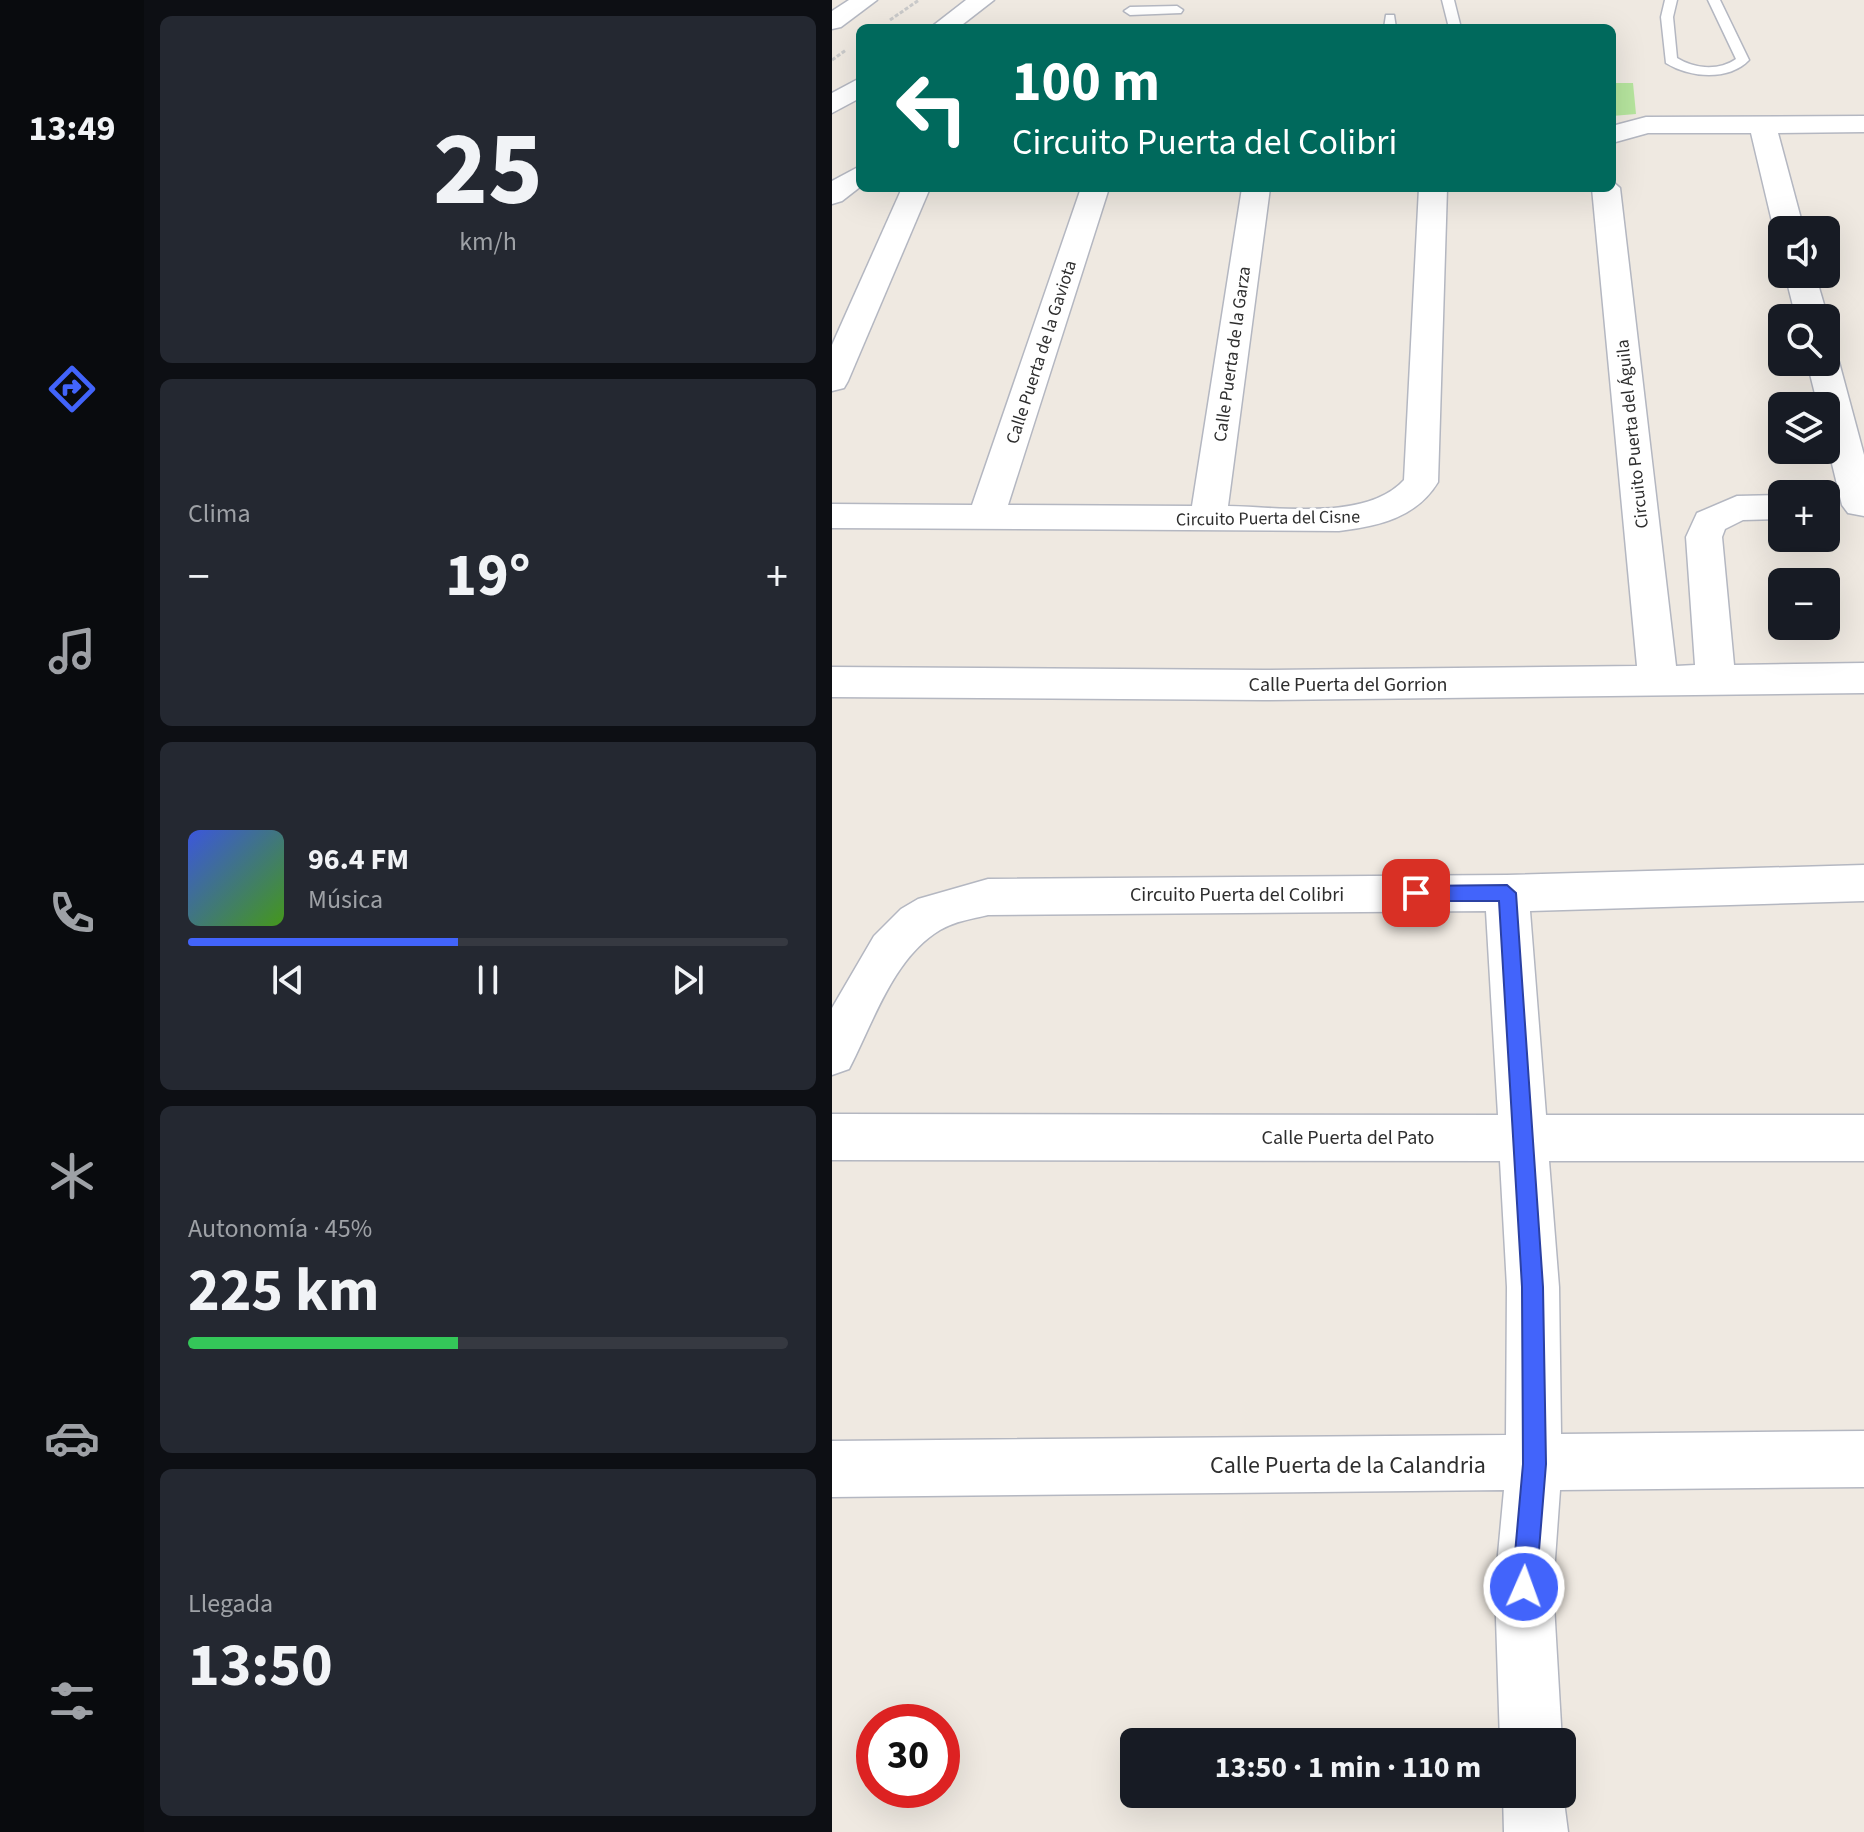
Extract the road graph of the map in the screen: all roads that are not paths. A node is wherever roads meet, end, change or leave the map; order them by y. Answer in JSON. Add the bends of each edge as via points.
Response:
{"nodes":[{"id":1,"x":865,"y":0,"type":"edge"},
{"id":2,"x":982,"y":0,"type":"edge"},
{"id":3,"x":1448,"y":0,"type":"edge"},
{"id":4,"x":1671,"y":0,"type":"edge"},
{"id":5,"x":1714,"y":0,"type":"edge"},
{"id":6,"x":1177,"y":5,"type":"edge"},
{"id":7,"x":1132,"y":6,"type":"edge"},
{"id":8,"x":832,"y":22,"type":"edge"},
{"id":9,"x":948,"y":24,"type":"edge"},
{"id":10,"x":1454,"y":24,"type":"edge"},
{"id":11,"x":856,"y":89,"type":"edge"},
{"id":12,"x":832,"y":105,"type":"edge"},
{"id":13,"x":1762,"y":124,"type":"junction"},
{"id":14,"x":1864,"y":124,"type":"edge"},
{"id":15,"x":1616,"y":134,"type":"edge"},
{"id":16,"x":856,"y":177,"type":"edge"},
{"id":17,"x":914,"y":192,"type":"edge"},
{"id":18,"x":1094,"y":192,"type":"edge"},
{"id":19,"x":1255,"y":192,"type":"edge"},
{"id":20,"x":1433,"y":192,"type":"edge"},
{"id":21,"x":1606,"y":192,"type":"edge"},
{"id":22,"x":832,"y":195,"type":"edge"},
{"id":23,"x":1785,"y":216,"type":"edge"},
{"id":24,"x":1826,"y":376,"type":"edge"},
{"id":25,"x":832,"y":381,"type":"edge"},
{"id":26,"x":1850,"y":505,"type":"edge"},
{"id":27,"x":1768,"y":507,"type":"edge"},
{"id":28,"x":844,"y":516,"type":"edge"},
{"id":29,"x":986,"y":517,"type":"junction"},
{"id":30,"x":1208,"y":520,"type":"junction"},
{"id":31,"x":832,"y":549,"type":"edge"},
{"id":32,"x":1864,"y":678,"type":"edge"},
{"id":33,"x":1716,"y":680,"type":"junction"},
{"id":34,"x":1658,"y":681,"type":"junction"},
{"id":35,"x":832,"y":682,"type":"edge"},
{"id":36,"x":1864,"y":883,"type":"edge"},
{"id":37,"x":1507,"y":893,"type":"junction"},
{"id":38,"x":832,"y":1054,"type":"edge"},
{"id":39,"x":832,"y":1137,"type":"edge"},
{"id":40,"x":1521,"y":1138,"type":"junction"},
{"id":41,"x":1864,"y":1138,"type":"edge"},
{"id":42,"x":1864,"y":1459,"type":"edge"},
{"id":43,"x":1534,"y":1464,"type":"junction"},
{"id":44,"x":832,"y":1469,"type":"edge"},
{"id":45,"x":1530,"y":1728,"type":"edge"},
{"id":46,"x":1535,"y":1808,"type":"edge"},
{"id":47,"x":1536,"y":1832,"type":"edge"}],
"edges":[{"from":1,"to":8,"type":"street"},
{"from":2,"to":9,"type":"street"},
{"from":3,"to":10,"type":"lane"},
{"from":4,"to":5,"type":"lane","via":[[1671,60],[1686,69],[1732,69],[1743,60]]},
{"from":6,"to":7,"type":"lane"},
{"from":11,"to":12,"type":"street"},
{"from":13,"to":14,"type":"street"},
{"from":13,"to":15,"type":"street","via":[[1646,125]]},
{"from":13,"to":23,"type":"street"},
{"from":16,"to":22,"type":"street"},
{"from":17,"to":25,"type":"street"},
{"from":18,"to":29,"type":"street","name":"Calle Puerta de la Gaviota"},
{"from":19,"to":30,"type":"street","name":"Calle Puerta de la Garza"},
{"from":20,"to":30,"type":"street","name":"Circuito Puerta del Cisne","via":[[1421,482],[1395,508],[1373,515]]},
{"from":21,"to":34,"type":"street","name":"Circuito Puerta del Águila"},
{"from":24,"to":26,"type":"street"},
{"from":27,"to":33,"type":"street","via":[[1737,508],[1710,522],[1704,537]]},
{"from":28,"to":29,"type":"street","name":"Circuito Puerta del Cisne"},
{"from":28,"to":31,"type":"street","name":"Circuito Puerta del Cisne"},
{"from":29,"to":30,"type":"street","name":"Circuito Puerta del Cisne"},
{"from":32,"to":33,"type":"street","name":"Calle Puerta del Gorrion"},
{"from":33,"to":34,"type":"street","name":"Calle Puerta del Gorrion"},
{"from":34,"to":35,"type":"street","name":"Calle Puerta del Gorrion"},
{"from":36,"to":37,"type":"street","name":"Circuito Puerta del Colibri"},
{"from":37,"to":38,"type":"street","name":"Circuito Puerta del Colibri","via":[[1020,895],[954,905],[918,922],[888,953]]},
{"from":37,"to":40,"type":"street"},
{"from":39,"to":40,"type":"street","name":"Calle Puerta del Pato"},
{"from":40,"to":41,"type":"street","name":"Calle Puerta del Pato"},
{"from":40,"to":43,"type":"street","via":[[1533,1287]]},
{"from":42,"to":43,"type":"street","name":"Calle Puerta de la Calandria"},
{"from":43,"to":44,"type":"street","name":"Calle Puerta de la Calandria"},
{"from":43,"to":45,"type":"street","via":[[1524,1587]]},
{"from":46,"to":47,"type":"street"}]}
